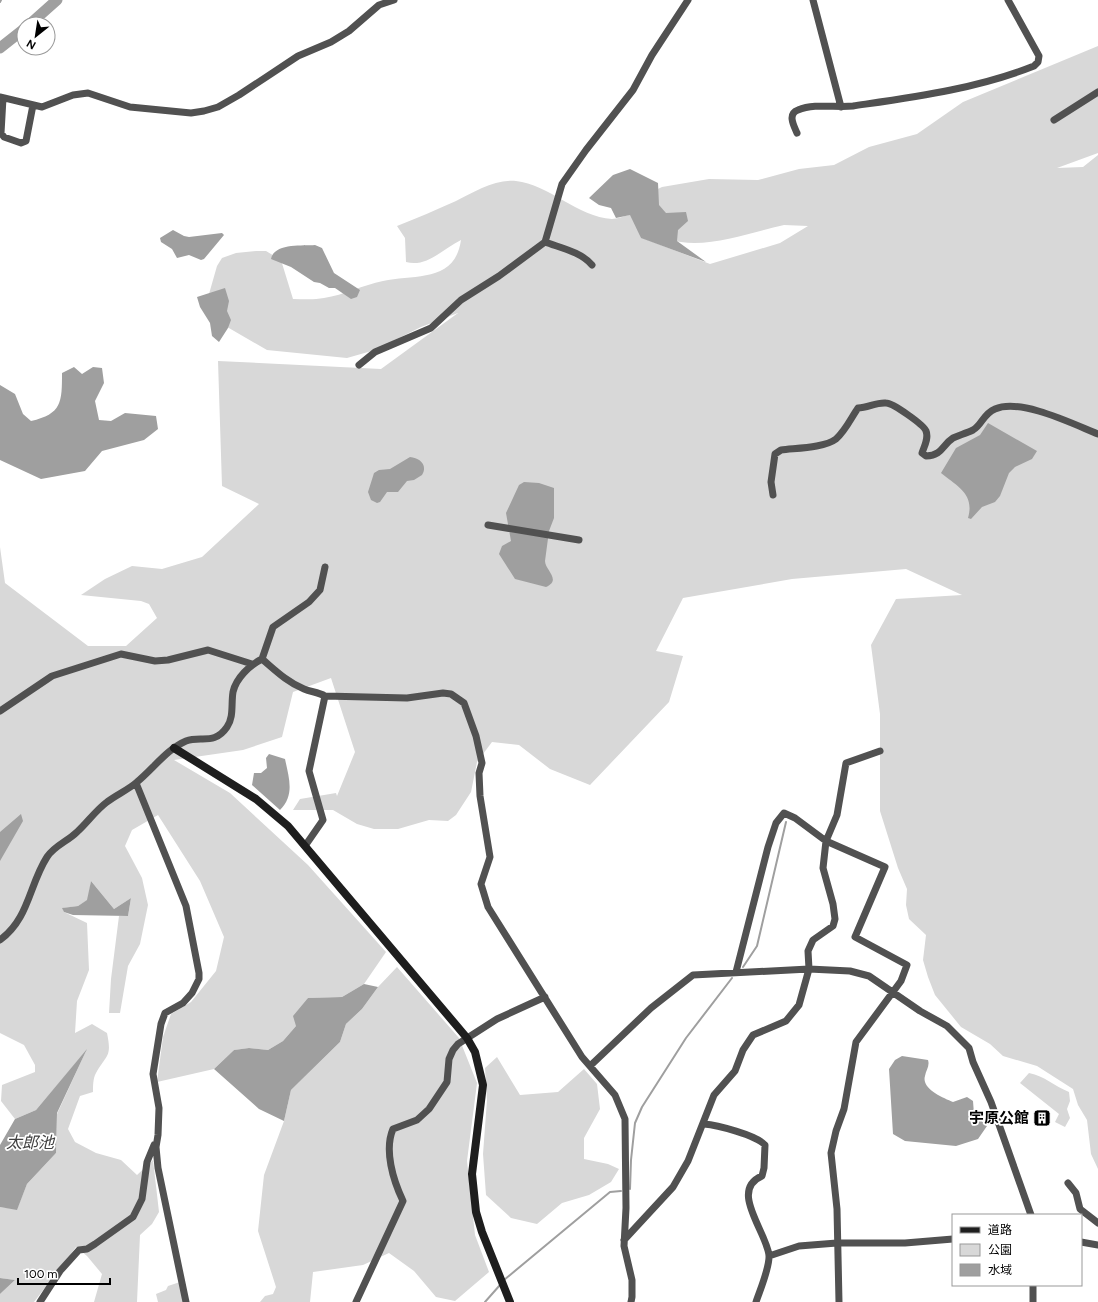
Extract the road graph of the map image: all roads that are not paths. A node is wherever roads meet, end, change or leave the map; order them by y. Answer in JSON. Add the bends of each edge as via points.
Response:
{"nodes":[{"id":1,"x":394,"y":0,"type":"edge"},
{"id":2,"x":688,"y":0,"type":"edge"},
{"id":3,"x":813,"y":0,"type":"edge"},
{"id":4,"x":1008,"y":0,"type":"edge"},
{"id":5,"x":1098,"y":92,"type":"edge"},
{"id":6,"x":2,"y":97,"type":"edge"},
{"id":7,"x":33,"y":105,"type":"junction"},
{"id":8,"x":841,"y":107,"type":"junction"},
{"id":9,"x":1054,"y":120,"type":"dead end"},
{"id":10,"x":797,"y":133,"type":"dead end"},
{"id":11,"x":545,"y":242,"type":"junction"},
{"id":12,"x":592,"y":265,"type":"dead end"},
{"id":13,"x":359,"y":365,"type":"dead end"},
{"id":14,"x":1098,"y":434,"type":"edge"},
{"id":15,"x":773,"y":495,"type":"dead end"},
{"id":16,"x":488,"y":525,"type":"dead end"},
{"id":17,"x":579,"y":540,"type":"dead end"},
{"id":18,"x":325,"y":567,"type":"dead end"},
{"id":19,"x":262,"y":659,"type":"junction"},
{"id":20,"x":252,"y":664,"type":"junction"},
{"id":21,"x":325,"y":696,"type":"junction"},
{"id":22,"x":0,"y":711,"type":"edge"},
{"id":23,"x":174,"y":748,"type":"junction"},
{"id":24,"x":880,"y":751,"type":"dead end"},
{"id":25,"x":136,"y":783,"type":"junction"},
{"id":26,"x":826,"y":841,"type":"junction"},
{"id":27,"x":305,"y":846,"type":"junction"},
{"id":28,"x":0,"y":940,"type":"edge"},
{"id":29,"x":809,"y":969,"type":"junction"},
{"id":30,"x":736,"y":972,"type":"junction"},
{"id":31,"x":892,"y":992,"type":"junction"},
{"id":32,"x":545,"y":997,"type":"junction"},
{"id":33,"x":467,"y":1038,"type":"junction"},
{"id":34,"x":590,"y":1066,"type":"junction"},
{"id":35,"x":704,"y":1124,"type":"junction"},
{"id":36,"x":158,"y":1135,"type":"junction"},
{"id":37,"x":1068,"y":1183,"type":"dead end"},
{"id":38,"x":1030,"y":1214,"type":"edge"},
{"id":39,"x":1098,"y":1223,"type":"edge"},
{"id":40,"x":952,"y":1239,"type":"edge"},
{"id":41,"x":624,"y":1241,"type":"junction"},
{"id":42,"x":1082,"y":1242,"type":"edge"},
{"id":43,"x":837,"y":1243,"type":"junction"},
{"id":44,"x":1098,"y":1245,"type":"edge"},
{"id":45,"x":769,"y":1256,"type":"junction"},
{"id":46,"x":1033,"y":1286,"type":"edge"},
{"id":47,"x":40,"y":1302,"type":"edge"},
{"id":48,"x":186,"y":1302,"type":"edge"},
{"id":49,"x":356,"y":1302,"type":"edge"},
{"id":50,"x":510,"y":1302,"type":"edge"},
{"id":51,"x":631,"y":1302,"type":"edge"},
{"id":52,"x":756,"y":1302,"type":"edge"},
{"id":53,"x":839,"y":1302,"type":"edge"},
{"id":54,"x":1033,"y":1302,"type":"edge"}],
"edges":[{"from":1,"to":7,"type":"street","via":[[379,5],[349,31],[298,56],[218,107],[191,113],[130,107],[88,93],[73,95],[42,108]]},
{"from":2,"to":11,"type":"street","via":[[652,55],[633,90],[562,184]]},
{"from":3,"to":8,"type":"street"},
{"from":4,"to":8,"type":"street","via":[[1039,56],[1034,66],[953,91]]},
{"from":5,"to":9,"type":"street"},
{"from":6,"to":7,"type":"street"},
{"from":6,"to":7,"type":"street","via":[[1,133],[4,137],[21,143],[26,141]]},
{"from":8,"to":10,"type":"street","via":[[811,107],[798,110],[793,113],[792,118]]},
{"from":11,"to":12,"type":"street","via":[[577,254]]},
{"from":11,"to":13,"type":"street","via":[[461,300],[431,328],[375,352]]},
{"from":14,"to":15,"type":"street","via":[[1032,410],[1012,406],[985,414],[975,429],[952,439],[944,449],[934,455],[926,456],[922,453],[927,438],[926,432],[920,424],[887,402],[858,408],[839,435],[828,444],[781,450],[775,454],[771,482]]},
{"from":16,"to":17,"type":"street"},
{"from":18,"to":19,"type":"street","via":[[320,590],[309,602],[273,627]]},
{"from":19,"to":20,"type":"street"},
{"from":19,"to":21,"type":"street","via":[[284,678],[304,689]]},
{"from":20,"to":22,"type":"street","via":[[208,650],[155,661],[121,654],[52,676]]},
{"from":20,"to":23,"type":"street","via":[[236,684],[227,727],[214,738],[187,741]]},
{"from":21,"to":27,"type":"street","via":[[309,771],[323,820]]},
{"from":21,"to":32,"type":"street","via":[[407,698],[443,693],[451,694],[464,703],[474,728],[482,763],[479,773],[480,796],[490,857],[481,884],[485,901]]},
{"from":23,"to":25,"type":"street"},
{"from":23,"to":27,"type":"street","via":[[256,799],[288,826]]},
{"from":24,"to":26,"type":"street","via":[[846,763],[837,815]]},
{"from":25,"to":28,"type":"street","via":[[106,802],[76,833],[48,856],[20,920]]},
{"from":25,"to":36,"type":"street","via":[[186,906],[199,973],[192,993],[183,1003],[165,1013],[161,1024],[153,1069],[159,1108]]},
{"from":26,"to":29,"type":"street","via":[[823,868],[834,904],[835,919],[833,926],[813,940],[808,951]]},
{"from":26,"to":30,"type":"street","via":[[784,813],[776,823]]},
{"from":26,"to":31,"type":"street","via":[[884,867],[855,937],[907,965],[901,981]]},
{"from":27,"to":33,"type":"street"},
{"from":29,"to":30,"type":"street"},
{"from":29,"to":31,"type":"street","via":[[850,971],[869,976]]},
{"from":29,"to":35,"type":"street","via":[[799,1005],[786,1022],[753,1035],[743,1050],[735,1070],[714,1095]]},
{"from":30,"to":34,"type":"street","via":[[693,975],[651,1008]]},
{"from":31,"to":38,"type":"street","via":[[947,1026],[969,1048],[991,1102]]},
{"from":31,"to":43,"type":"street","via":[[856,1042],[844,1109],[831,1152],[837,1209]]},
{"from":32,"to":33,"type":"street","via":[[497,1019]]},
{"from":32,"to":34,"type":"street"},
{"from":33,"to":49,"type":"street","via":[[453,1050],[449,1059],[447,1082],[429,1109],[417,1120],[393,1128],[389,1138],[389,1155],[403,1201]]},
{"from":33,"to":50,"type":"street","via":[[475,1052],[483,1085],[472,1174],[476,1212]]},
{"from":34,"to":41,"type":"street","via":[[615,1095],[625,1119]]},
{"from":35,"to":41,"type":"street","via":[[673,1187]]},
{"from":35,"to":45,"type":"street","via":[[748,1136],[765,1145],[762,1176],[753,1180],[748,1189],[748,1204],[762,1233]]},
{"from":36,"to":47,"type":"street","via":[[147,1162],[142,1199],[133,1218],[87,1249],[79,1250]]},
{"from":36,"to":48,"type":"street","via":[[158,1168]]},
{"from":37,"to":39,"type":"street","via":[[1076,1193],[1080,1209]]},
{"from":40,"to":43,"type":"street","via":[[905,1243]]},
{"from":41,"to":51,"type":"street","via":[[632,1280]]},
{"from":42,"to":44,"type":"street"},
{"from":43,"to":45,"type":"street","via":[[799,1246]]},
{"from":43,"to":53,"type":"street"},
{"from":45,"to":52,"type":"street"},
{"from":46,"to":54,"type":"street"}]}
